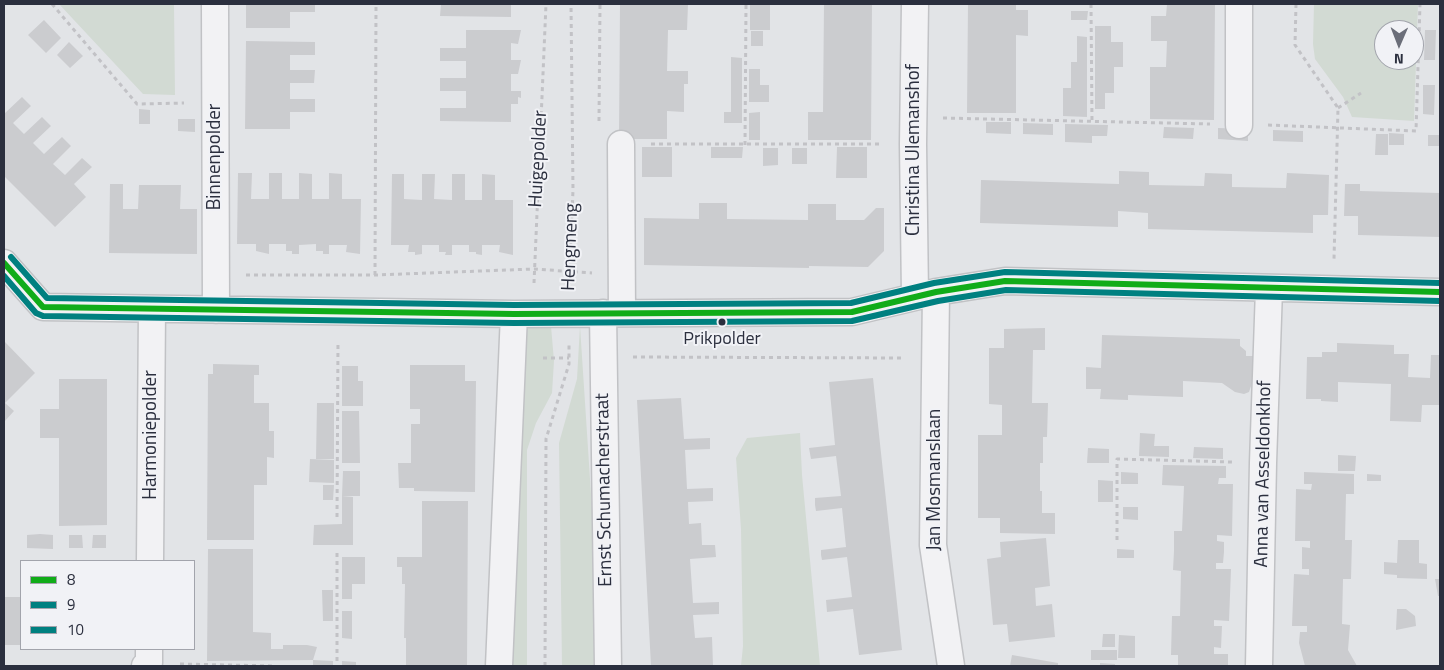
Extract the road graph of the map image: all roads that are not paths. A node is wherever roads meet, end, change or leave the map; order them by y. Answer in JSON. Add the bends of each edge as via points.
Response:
{"nodes":[{"id":1,"x":215,"y":4,"type":"edge"},
{"id":2,"x":915,"y":4,"type":"edge"},
{"id":3,"x":1238,"y":4,"type":"edge"},
{"id":4,"x":1239,"y":125,"type":"dead end"},
{"id":5,"x":610,"y":143,"type":"road end"},
{"id":6,"x":4,"y":263,"type":"edge"},
{"id":7,"x":1269,"y":288,"type":"junction"},
{"id":8,"x":1440,"y":292,"type":"edge"},
{"id":9,"x":926,"y":294,"type":"junction"},
{"id":10,"x":152,"y":309,"type":"junction"},
{"id":11,"x":216,"y":310,"type":"junction"},
{"id":12,"x":524,"y":313,"type":"junction"},
{"id":13,"x":612,"y":313,"type":"junction"},
{"id":14,"x":150,"y":560,"type":"edge"},
{"id":15,"x":1261,"y":664,"type":"edge"},
{"id":16,"x":499,"y":666,"type":"edge"},
{"id":17,"x":608,"y":666,"type":"edge"},
{"id":18,"x":951,"y":666,"type":"edge"}],
"edges":[{"from":1,"to":11,"type":"street","name":"Binnenpolder"},
{"from":2,"to":9,"type":"street","name":"Christina Ulemanshof","via":[[913,144]]},
{"from":3,"to":4,"type":"street"},
{"from":5,"to":13,"type":"street","via":[[622,274]]},
{"from":6,"to":10,"type":"street","via":[[43,307]]},
{"from":7,"to":8,"type":"street"},
{"from":7,"to":9,"type":"street","via":[[1005,281]]},
{"from":7,"to":15,"type":"street","name":"Anna van Asseldonkhof"},
{"from":9,"to":13,"type":"street","via":[[852,312]]},
{"from":9,"to":18,"type":"street","name":"Jan Mosmanslaan","via":[[935,358],[933,545]]},
{"from":10,"to":11,"type":"street"},
{"from":10,"to":14,"type":"street","name":"Harmoniepolder"},
{"from":11,"to":12,"type":"street"},
{"from":12,"to":13,"type":"street"},
{"from":12,"to":16,"type":"street","via":[[512,369]]},
{"from":13,"to":17,"type":"street","name":"Ernst Schumacherstraat","via":[[603,357]]}]}
